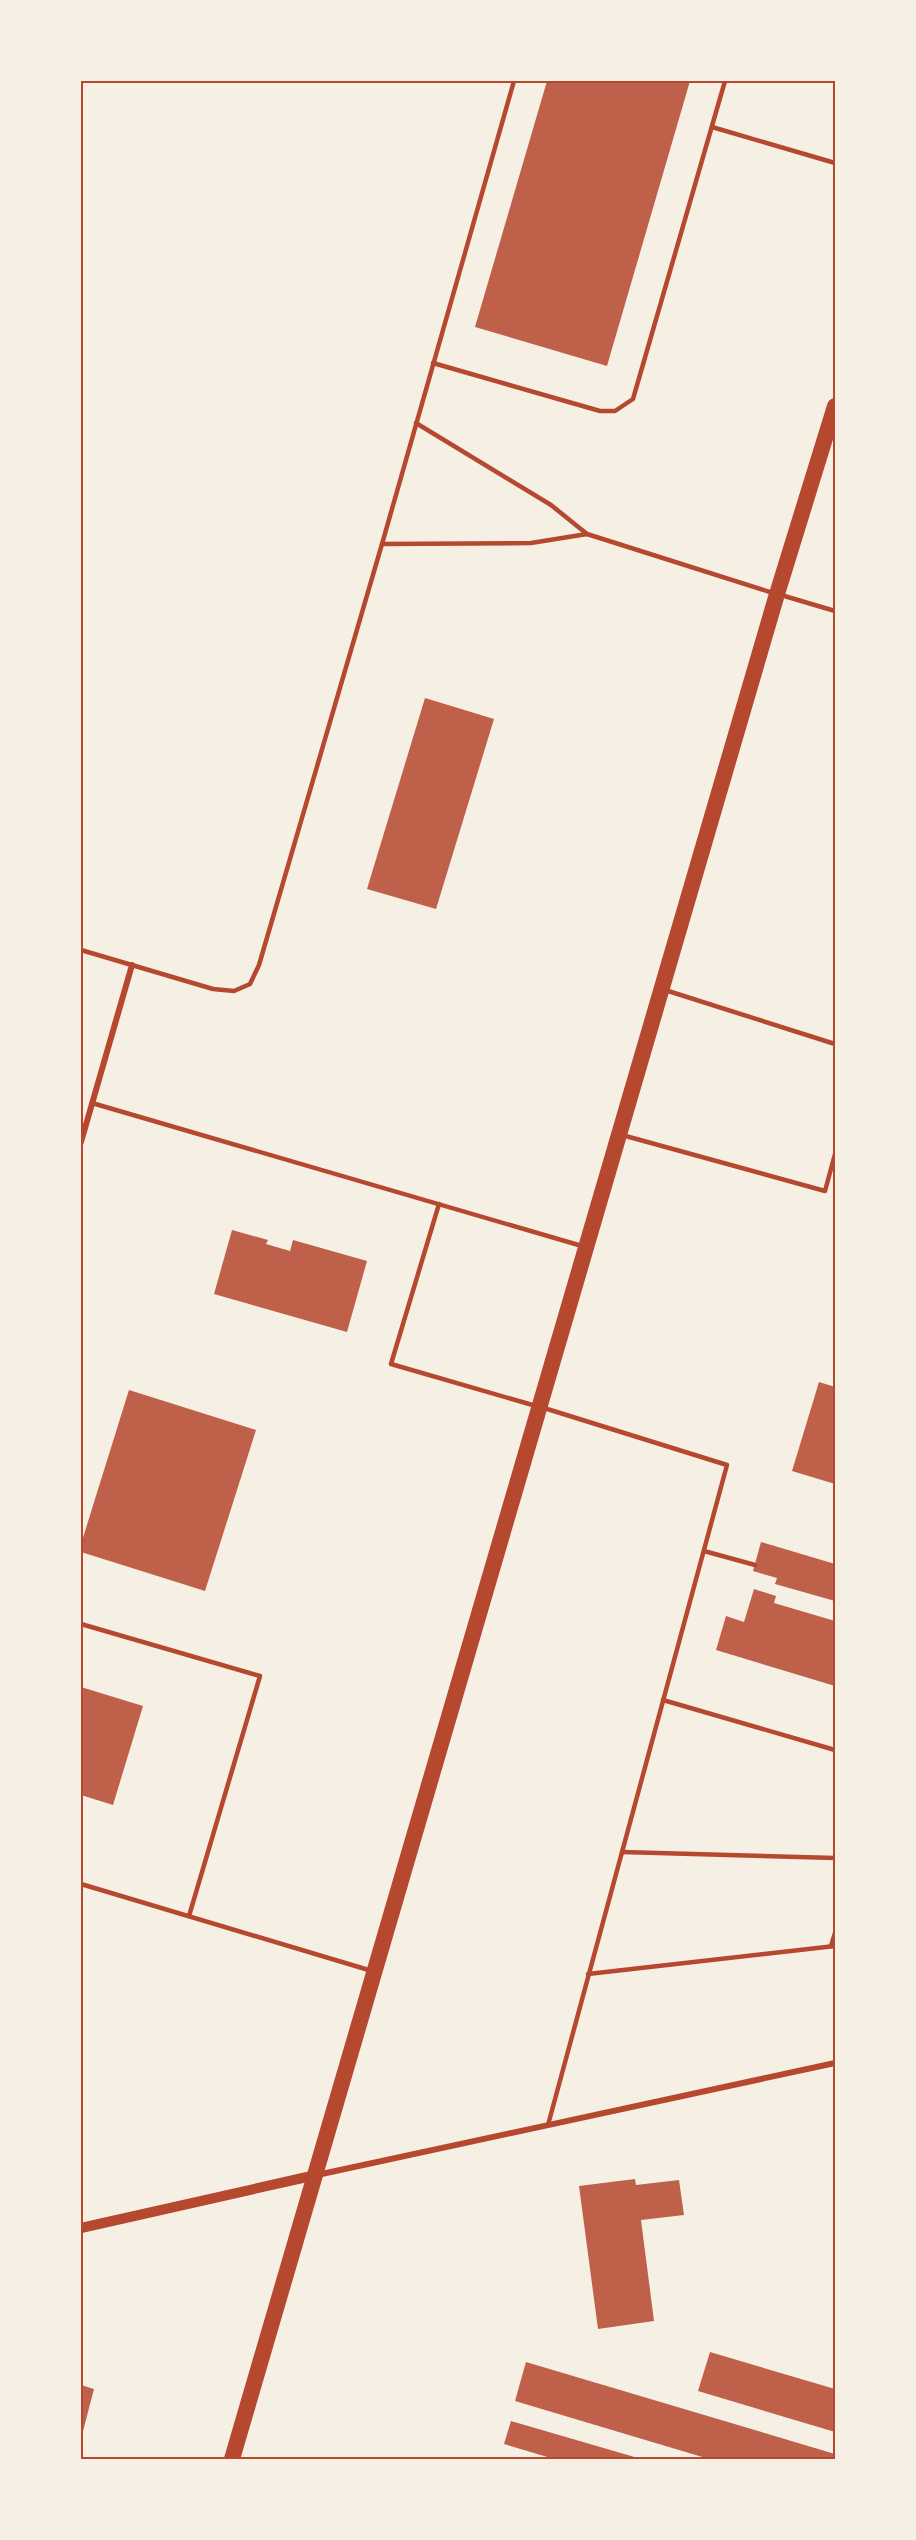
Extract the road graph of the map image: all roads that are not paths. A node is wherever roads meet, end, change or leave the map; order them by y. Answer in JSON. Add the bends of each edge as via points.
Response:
{"nodes":[{"id":1,"x":514,"y":81,"type":"edge"},
{"id":2,"x":725,"y":81,"type":"edge"},
{"id":3,"x":712,"y":127,"type":"junction"},
{"id":4,"x":835,"y":163,"type":"edge"},
{"id":5,"x":433,"y":363,"type":"junction"},
{"id":6,"x":835,"y":406,"type":"edge"},
{"id":7,"x":416,"y":423,"type":"junction"},
{"id":8,"x":586,"y":534,"type":"junction"},
{"id":9,"x":382,"y":544,"type":"junction"},
{"id":10,"x":777,"y":594,"type":"junction"},
{"id":11,"x":835,"y":611,"type":"edge"},
{"id":12,"x":81,"y":950,"type":"edge"},
{"id":13,"x":132,"y":965,"type":"junction"},
{"id":14,"x":662,"y":990,"type":"junction"},
{"id":15,"x":835,"y":1044,"type":"edge"},
{"id":16,"x":92,"y":1103,"type":"junction"},
{"id":17,"x":620,"y":1135,"type":"junction"},
{"id":18,"x":81,"y":1142,"type":"edge"},
{"id":19,"x":835,"y":1154,"type":"edge"},
{"id":20,"x":439,"y":1204,"type":"junction"},
{"id":21,"x":587,"y":1247,"type":"junction"},
{"id":22,"x":540,"y":1407,"type":"junction"},
{"id":23,"x":704,"y":1551,"type":"junction"},
{"id":24,"x":755,"y":1566,"type":"dead end"},
{"id":25,"x":81,"y":1624,"type":"edge"},
{"id":26,"x":663,"y":1700,"type":"junction"},
{"id":27,"x":835,"y":1750,"type":"edge"},
{"id":28,"x":622,"y":1852,"type":"junction"},
{"id":29,"x":835,"y":1857,"type":"edge"},
{"id":30,"x":81,"y":1884,"type":"edge"},
{"id":31,"x":189,"y":1916,"type":"junction"},
{"id":32,"x":835,"y":1933,"type":"edge"},
{"id":33,"x":833,"y":1946,"type":"edge"},
{"id":34,"x":376,"y":1972,"type":"junction"},
{"id":35,"x":588,"y":1974,"type":"junction"},
{"id":36,"x":835,"y":2063,"type":"edge"},
{"id":37,"x":548,"y":2125,"type":"junction"},
{"id":38,"x":316,"y":2175,"type":"junction"},
{"id":39,"x":81,"y":2228,"type":"edge"},
{"id":40,"x":232,"y":2459,"type":"edge"}],
"edges":[{"from":1,"to":5,"type":"lane"},
{"from":2,"to":3,"type":"lane"},
{"from":3,"to":4,"type":"lane"},
{"from":3,"to":5,"type":"lane","via":[[633,399],[615,411],[600,411]]},
{"from":5,"to":7,"type":"lane"},
{"from":6,"to":10,"type":"highway"},
{"from":7,"to":8,"type":"lane","via":[[551,505]]},
{"from":7,"to":9,"type":"lane"},
{"from":8,"to":9,"type":"lane","via":[[531,543]]},
{"from":8,"to":10,"type":"lane"},
{"from":9,"to":13,"type":"lane","via":[[259,965],[250,984],[234,991],[213,989]]},
{"from":10,"to":11,"type":"lane"},
{"from":10,"to":14,"type":"highway"},
{"from":12,"to":13,"type":"lane"},
{"from":13,"to":16,"type":"street"},
{"from":14,"to":15,"type":"lane"},
{"from":14,"to":17,"type":"highway"},
{"from":16,"to":18,"type":"street"},
{"from":16,"to":20,"type":"lane"},
{"from":17,"to":19,"type":"lane","via":[[825,1191]]},
{"from":17,"to":21,"type":"highway"},
{"from":20,"to":21,"type":"lane"},
{"from":20,"to":22,"type":"lane","via":[[391,1364]]},
{"from":21,"to":22,"type":"highway"},
{"from":22,"to":23,"type":"lane","via":[[727,1465]]},
{"from":22,"to":34,"type":"highway"},
{"from":23,"to":24,"type":"lane"},
{"from":23,"to":26,"type":"lane"},
{"from":25,"to":31,"type":"lane","via":[[260,1676]]},
{"from":26,"to":27,"type":"lane"},
{"from":26,"to":28,"type":"lane"},
{"from":28,"to":29,"type":"lane"},
{"from":28,"to":35,"type":"lane"},
{"from":30,"to":31,"type":"lane"},
{"from":31,"to":34,"type":"lane"},
{"from":32,"to":33,"type":"lane"},
{"from":33,"to":35,"type":"lane"},
{"from":34,"to":38,"type":"highway"},
{"from":35,"to":37,"type":"lane"},
{"from":36,"to":37,"type":"street"},
{"from":37,"to":38,"type":"street"},
{"from":38,"to":39,"type":"street"},
{"from":38,"to":40,"type":"highway"}]}
